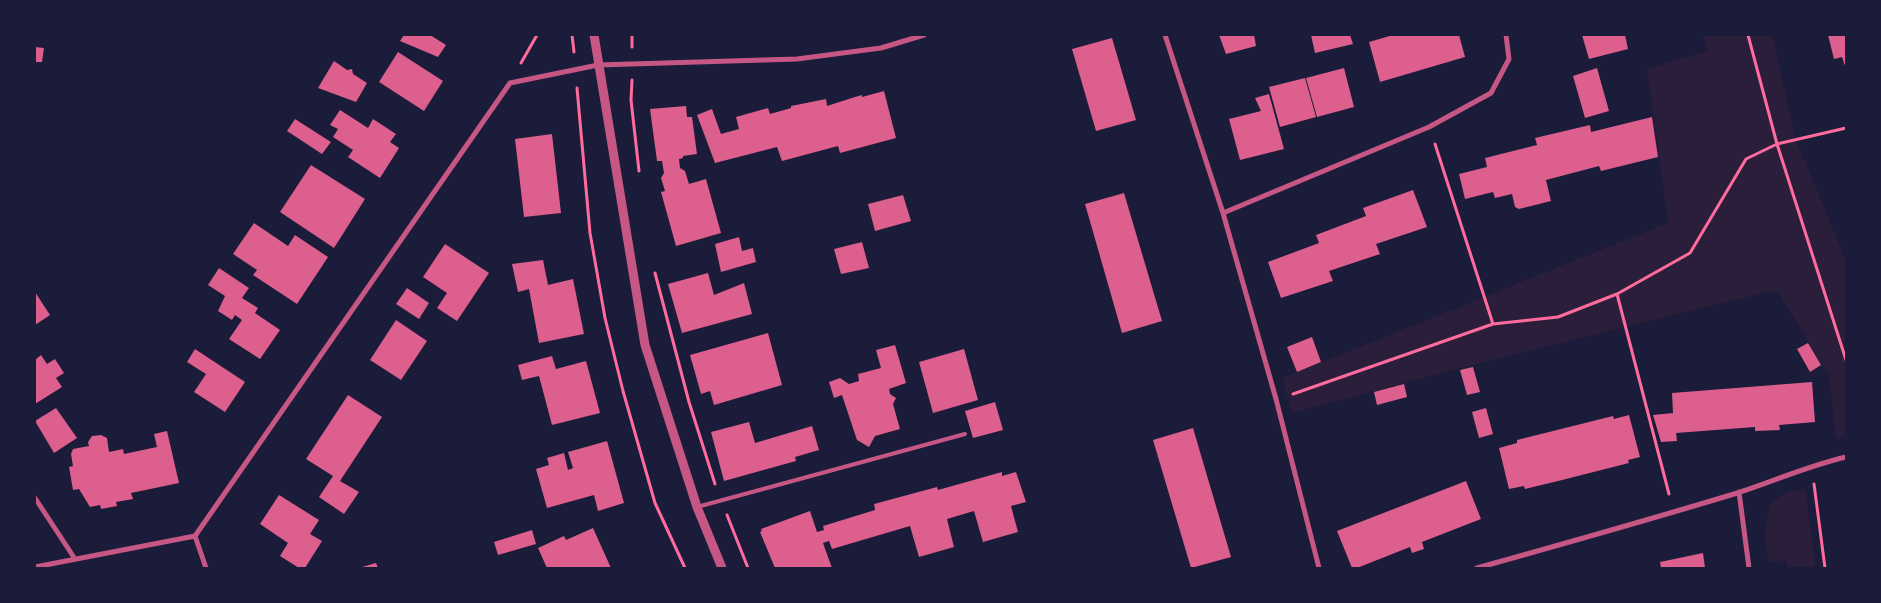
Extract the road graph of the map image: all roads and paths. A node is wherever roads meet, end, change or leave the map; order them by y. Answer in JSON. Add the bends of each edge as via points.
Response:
{"nodes":[{"id":1,"x":537,"y":35,"type":"edge"},
{"id":2,"x":572,"y":35,"type":"edge"},
{"id":3,"x":594,"y":35,"type":"edge"},
{"id":4,"x":632,"y":35,"type":"edge"},
{"id":5,"x":924,"y":35,"type":"edge"},
{"id":6,"x":1165,"y":35,"type":"edge"},
{"id":7,"x":1506,"y":35,"type":"edge"},
{"id":8,"x":1748,"y":35,"type":"edge"},
{"id":9,"x":633,"y":64,"type":"junction"},
{"id":10,"x":598,"y":65,"type":"junction"},
{"id":11,"x":576,"y":70,"type":"junction"},
{"id":12,"x":510,"y":83,"type":"junction"},
{"id":13,"x":1429,"y":127,"type":"junction"},
{"id":14,"x":1846,"y":128,"type":"edge"},
{"id":15,"x":1777,"y":144,"type":"junction"},
{"id":16,"x":640,"y":179,"type":"dead end"},
{"id":17,"x":1222,"y":213,"type":"junction"},
{"id":18,"x":654,"y":267,"type":"dead end"},
{"id":19,"x":1617,"y":294,"type":"junction"},
{"id":20,"x":1493,"y":324,"type":"junction"},
{"id":21,"x":1846,"y":360,"type":"edge"},
{"id":22,"x":1276,"y":399,"type":"junction"},
{"id":23,"x":964,"y":434,"type":"dead end"},
{"id":24,"x":1846,"y":457,"type":"edge"},
{"id":25,"x":1811,"y":465,"type":"junction"},
{"id":26,"x":1739,"y":492,"type":"junction"},
{"id":27,"x":35,"y":498,"type":"edge"},
{"id":28,"x":721,"y":500,"type":"junction"},
{"id":29,"x":697,"y":507,"type":"junction"},
{"id":30,"x":1674,"y":512,"type":"junction"},
{"id":31,"x":196,"y":536,"type":"junction"},
{"id":32,"x":75,"y":559,"type":"junction"},
{"id":33,"x":35,"y":568,"type":"edge"},
{"id":34,"x":206,"y":568,"type":"edge"},
{"id":35,"x":685,"y":568,"type":"edge"},
{"id":36,"x":722,"y":568,"type":"edge"},
{"id":37,"x":748,"y":568,"type":"edge"},
{"id":38,"x":1319,"y":568,"type":"edge"},
{"id":39,"x":1477,"y":568,"type":"edge"},
{"id":40,"x":1749,"y":568,"type":"edge"},
{"id":41,"x":1825,"y":568,"type":"edge"}],
"edges":[{"from":1,"to":12,"type":"path"},
{"from":2,"to":11,"type":"path"},
{"from":3,"to":10,"type":"street"},
{"from":4,"to":9,"type":"path"},
{"from":5,"to":9,"type":"street","via":[[881,48],[798,59]]},
{"from":6,"to":17,"type":"street"},
{"from":7,"to":13,"type":"street","via":[[1510,59],[1491,93]]},
{"from":8,"to":15,"type":"path"},
{"from":9,"to":10,"type":"street"},
{"from":9,"to":16,"type":"path","via":[[631,100]]},
{"from":10,"to":11,"type":"street"},
{"from":10,"to":29,"type":"street","via":[[645,346]]},
{"from":11,"to":12,"type":"street"},
{"from":11,"to":35,"type":"path","via":[[590,233],[605,318],[655,503]]},
{"from":12,"to":31,"type":"street"},
{"from":13,"to":17,"type":"street"},
{"from":13,"to":20,"type":"path"},
{"from":14,"to":15,"type":"path"},
{"from":15,"to":19,"type":"path","via":[[1746,159],[1690,253]]},
{"from":15,"to":21,"type":"path"},
{"from":17,"to":22,"type":"street"},
{"from":18,"to":28,"type":"path","via":[[689,402]]},
{"from":19,"to":20,"type":"path","via":[[1558,317]]},
{"from":19,"to":30,"type":"path"},
{"from":20,"to":22,"type":"path"},
{"from":22,"to":38,"type":"street"},
{"from":23,"to":28,"type":"lane"},
{"from":24,"to":25,"type":"street"},
{"from":25,"to":26,"type":"street"},
{"from":25,"to":41,"type":"path"},
{"from":26,"to":30,"type":"street"},
{"from":26,"to":40,"type":"street"},
{"from":27,"to":32,"type":"street"},
{"from":28,"to":29,"type":"lane"},
{"from":28,"to":37,"type":"path"},
{"from":29,"to":36,"type":"street"},
{"from":30,"to":39,"type":"street"},
{"from":31,"to":32,"type":"street"},
{"from":31,"to":34,"type":"street"},
{"from":32,"to":33,"type":"street"}]}
